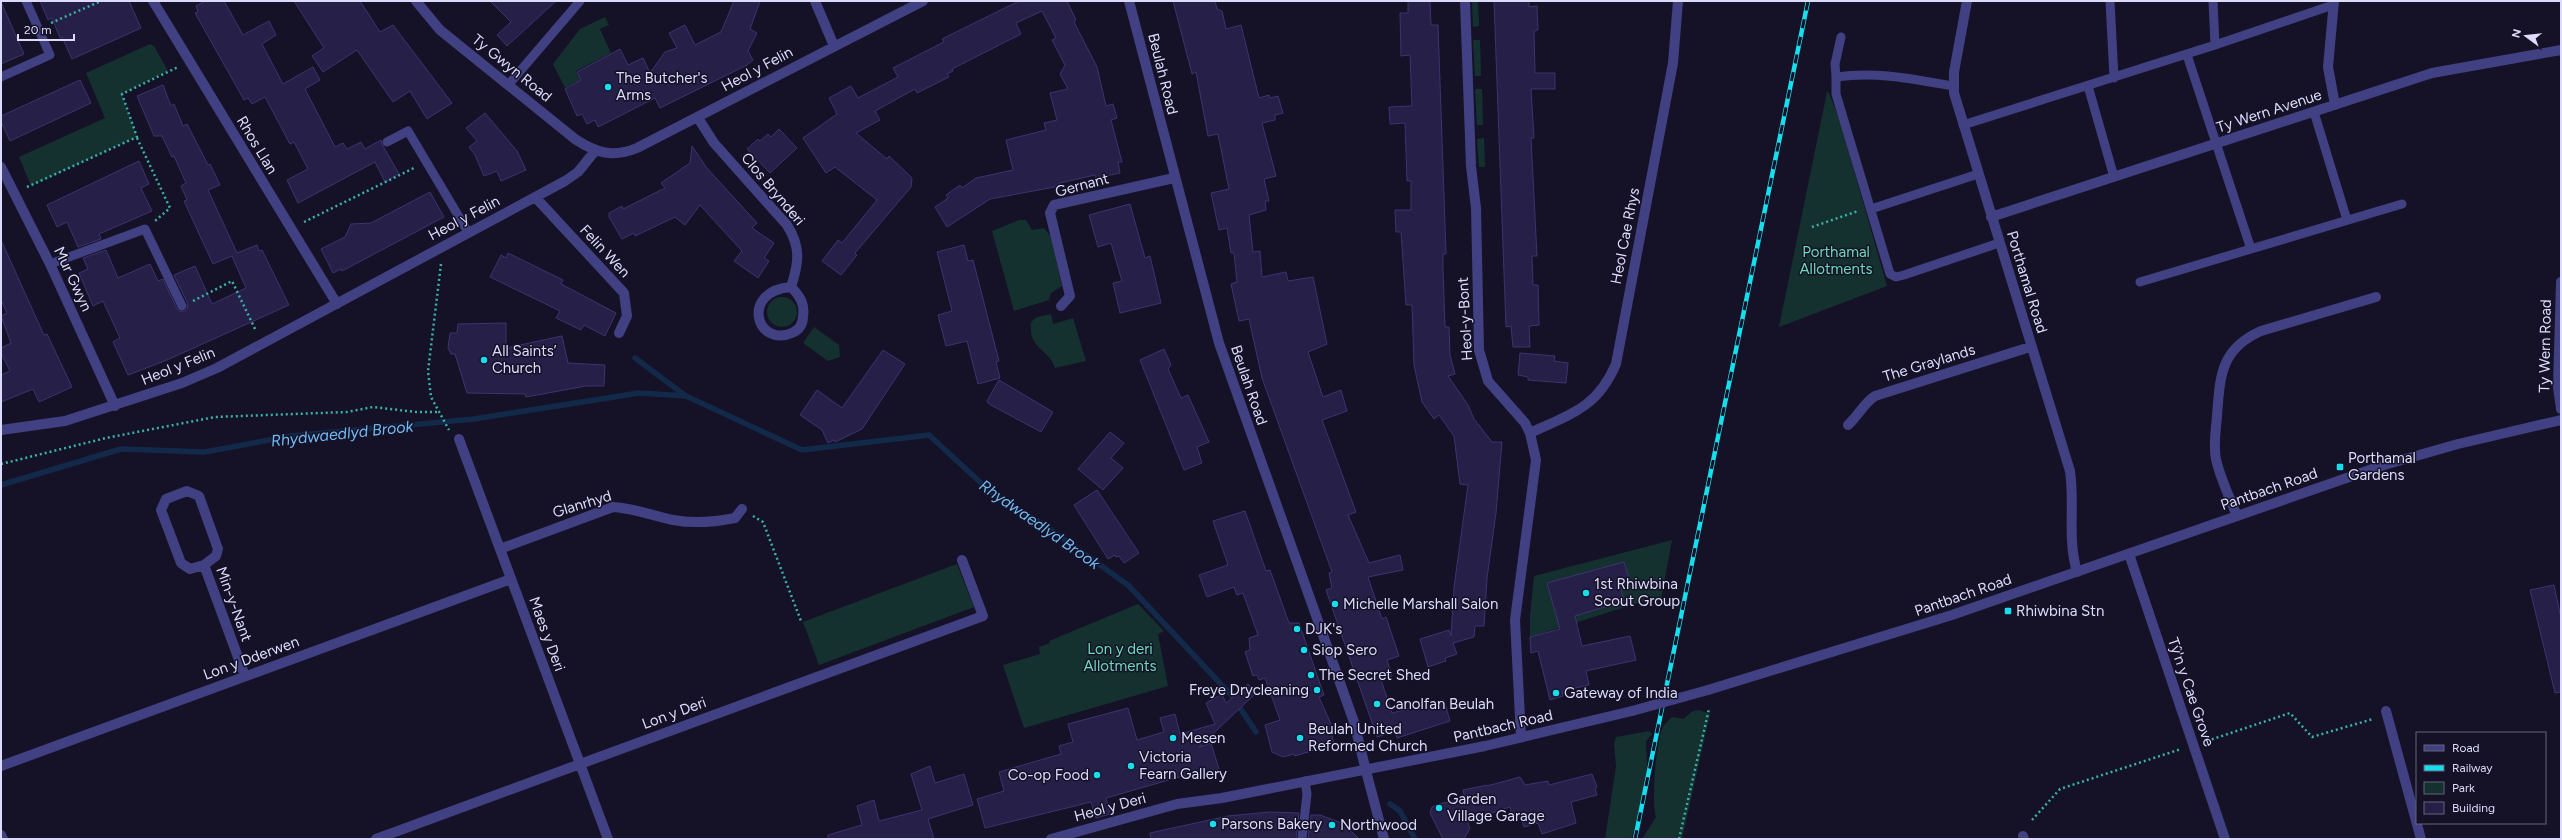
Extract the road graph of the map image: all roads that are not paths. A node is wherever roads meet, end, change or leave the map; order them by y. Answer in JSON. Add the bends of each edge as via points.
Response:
{"nodes":[{"id":1,"x":26,"y":1,"type":"edge"},
{"id":2,"x":153,"y":1,"type":"edge"},
{"id":3,"x":416,"y":1,"type":"edge"},
{"id":4,"x":580,"y":1,"type":"edge"},
{"id":5,"x":815,"y":1,"type":"edge"},
{"id":6,"x":923,"y":1,"type":"edge"},
{"id":7,"x":1129,"y":1,"type":"edge"},
{"id":8,"x":1464,"y":1,"type":"edge"},
{"id":9,"x":1678,"y":1,"type":"edge"},
{"id":10,"x":1967,"y":1,"type":"edge"},
{"id":11,"x":2110,"y":1,"type":"edge"},
{"id":12,"x":2213,"y":1,"type":"edge"},
{"id":13,"x":2333,"y":3,"type":"edge"},
{"id":14,"x":1841,"y":37,"type":"dead end"},
{"id":15,"x":2215,"y":45,"type":"junction"},
{"id":16,"x":834,"y":46,"type":"junction"},
{"id":17,"x":2561,"y":50,"type":"edge"},
{"id":18,"x":2187,"y":54,"type":"junction"},
{"id":19,"x":1,"y":77,"type":"edge"},
{"id":20,"x":1836,"y":77,"type":"junction"},
{"id":21,"x":2114,"y":78,"type":"junction"},
{"id":22,"x":509,"y":84,"type":"junction"},
{"id":23,"x":1953,"y":86,"type":"junction"},
{"id":24,"x":2088,"y":86,"type":"junction"},
{"id":25,"x":2335,"y":105,"type":"junction"},
{"id":26,"x":2314,"y":112,"type":"junction"},
{"id":27,"x":698,"y":118,"type":"junction"},
{"id":28,"x":1963,"y":125,"type":"junction"},
{"id":29,"x":387,"y":142,"type":"dead end"},
{"id":30,"x":2217,"y":144,"type":"junction"},
{"id":31,"x":595,"y":151,"type":"junction"},
{"id":32,"x":1,"y":167,"type":"edge"},
{"id":33,"x":1978,"y":174,"type":"junction"},
{"id":34,"x":2114,"y":177,"type":"junction"},
{"id":35,"x":1174,"y":178,"type":"junction"},
{"id":36,"x":536,"y":198,"type":"junction"},
{"id":37,"x":2402,"y":204,"type":"dead end"},
{"id":38,"x":1871,"y":209,"type":"junction"},
{"id":39,"x":1991,"y":217,"type":"junction"},
{"id":40,"x":2347,"y":220,"type":"junction"},
{"id":41,"x":468,"y":232,"type":"junction"},
{"id":42,"x":1999,"y":243,"type":"junction"},
{"id":43,"x":2251,"y":249,"type":"junction"},
{"id":44,"x":50,"y":264,"type":"junction"},
{"id":45,"x":2140,"y":282,"type":"dead end"},
{"id":46,"x":2561,"y":282,"type":"edge"},
{"id":47,"x":791,"y":287,"type":"junction"},
{"id":48,"x":2376,"y":297,"type":"dead end"},
{"id":49,"x":337,"y":304,"type":"junction"},
{"id":50,"x":182,"y":306,"type":"road end"},
{"id":51,"x":1061,"y":306,"type":"dead end"},
{"id":52,"x":620,"y":333,"type":"dead end"},
{"id":53,"x":2030,"y":347,"type":"junction"},
{"id":54,"x":115,"y":406,"type":"junction"},
{"id":55,"x":2561,"y":409,"type":"edge"},
{"id":56,"x":2561,"y":420,"type":"edge"},
{"id":57,"x":1848,"y":425,"type":"dead end"},
{"id":58,"x":1,"y":430,"type":"edge"},
{"id":59,"x":1530,"y":433,"type":"junction"},
{"id":60,"x":459,"y":439,"type":"dead end"},
{"id":61,"x":742,"y":510,"type":"road end"},
{"id":62,"x":2237,"y":516,"type":"junction"},
{"id":63,"x":500,"y":549,"type":"junction"},
{"id":64,"x":2129,"y":554,"type":"junction"},
{"id":65,"x":962,"y":560,"type":"dead end"},
{"id":66,"x":204,"y":565,"type":"junction"},
{"id":67,"x":2076,"y":572,"type":"junction"},
{"id":68,"x":511,"y":579,"type":"junction"},
{"id":69,"x":245,"y":676,"type":"junction"},
{"id":70,"x":2386,"y":710,"type":"dead end"},
{"id":71,"x":1520,"y":737,"type":"junction"},
{"id":72,"x":578,"y":764,"type":"junction"},
{"id":73,"x":1,"y":766,"type":"edge"},
{"id":74,"x":1366,"y":771,"type":"junction"},
{"id":75,"x":1305,"y":781,"type":"junction"},
{"id":76,"x":2416,"y":821,"type":"edge"},
{"id":77,"x":2417,"y":824,"type":"edge"},
{"id":78,"x":1,"y":834,"type":"edge"},
{"id":79,"x":3,"y":839,"type":"edge"},
{"id":80,"x":376,"y":839,"type":"edge"},
{"id":81,"x":608,"y":839,"type":"edge"},
{"id":82,"x":1051,"y":839,"type":"edge"},
{"id":83,"x":1302,"y":839,"type":"edge"},
{"id":84,"x":1384,"y":839,"type":"edge"},
{"id":85,"x":2225,"y":839,"type":"edge"},
{"id":86,"x":2421,"y":839,"type":"edge"}],
"edges":[{"from":1,"to":19,"type":"lane","via":[[50,55]]},
{"from":2,"to":49,"type":"street","name":"Rhos Llan"},
{"from":3,"to":22,"type":"street","name":"Ty Gwyn Road","via":[[440,30]]},
{"from":4,"to":22,"type":"lane"},
{"from":5,"to":16,"type":"street"},
{"from":6,"to":16,"type":"street","name":"Heol y Felin"},
{"from":7,"to":35,"type":"street","name":"Beulah Road"},
{"from":8,"to":59,"type":"street","name":"Heol-y-Bont","via":[[1471,166],[1476,208],[1480,350],[1488,381],[1525,423]]},
{"from":9,"to":59,"type":"street","name":"Heol Cae Rhys","via":[[1674,63],[1616,364],[1609,381],[1598,396],[1587,405]]},
{"from":10,"to":23,"type":"street","name":"Porthamal Road"},
{"from":11,"to":21,"type":"lane"},
{"from":12,"to":15,"type":"lane"},
{"from":13,"to":15,"type":"lane"},
{"from":13,"to":25,"type":"street","via":[[2328,67]]},
{"from":14,"to":20,"type":"lane"},
{"from":15,"to":18,"type":"lane"},
{"from":16,"to":27,"type":"street","name":"Heol y Felin"},
{"from":17,"to":25,"type":"street","name":"Ty Wern Avenue","via":[[2447,69]]},
{"from":18,"to":21,"type":"lane"},
{"from":18,"to":30,"type":"lane"},
{"from":20,"to":23,"type":"lane","via":[[1864,73],[1887,74]]},
{"from":20,"to":38,"type":"lane","via":[[1836,94]]},
{"from":21,"to":24,"type":"lane"},
{"from":22,"to":31,"type":"street","name":"Ty Gwyn Road","via":[[575,139]]},
{"from":23,"to":28,"type":"street","name":"Porthamal Road"},
{"from":24,"to":28,"type":"lane"},
{"from":24,"to":34,"type":"lane"},
{"from":25,"to":26,"type":"street","name":"Ty Wern Avenue"},
{"from":26,"to":30,"type":"street","name":"Ty Wern Avenue"},
{"from":26,"to":40,"type":"lane"},
{"from":27,"to":31,"type":"street","name":"Heol y Felin","via":[[629,152],[616,155]]},
{"from":27,"to":47,"type":"street","name":"Clos Brynderi","via":[[714,143],[794,236],[799,263]]},
{"from":28,"to":33,"type":"street","name":"Porthamal Road"},
{"from":29,"to":41,"type":"lane","via":[[408,131]]},
{"from":30,"to":34,"type":"street","name":"Ty Wern Avenue"},
{"from":30,"to":43,"type":"lane"},
{"from":31,"to":36,"type":"street","name":"Heol y Felin","via":[[578,172]]},
{"from":32,"to":44,"type":"street","name":"Mur Gwyn"},
{"from":33,"to":38,"type":"lane"},
{"from":33,"to":39,"type":"street","name":"Porthamal Road"},
{"from":34,"to":39,"type":"street","name":"Ty Wern Avenue"},
{"from":35,"to":51,"type":"street","name":"Gernant","via":[[1054,205],[1050,214],[1070,296]]},
{"from":35,"to":74,"type":"street","name":"Beulah Road","via":[[1221,350],[1354,722]]},
{"from":36,"to":41,"type":"street","name":"Heol y Felin"},
{"from":36,"to":52,"type":"street","name":"Felin Wen","via":[[624,293],[627,316]]},
{"from":37,"to":40,"type":"lane"},
{"from":38,"to":42,"type":"lane","via":[[1890,274],[1896,277]]},
{"from":39,"to":42,"type":"street","name":"Porthamal Road"},
{"from":40,"to":43,"type":"lane"},
{"from":41,"to":49,"type":"street","name":"Heol y Felin"},
{"from":42,"to":53,"type":"street","name":"Porthamal Road"},
{"from":43,"to":45,"type":"lane"},
{"from":44,"to":50,"type":"lane","via":[[145,229]]},
{"from":44,"to":54,"type":"street","name":"Mur Gwyn"},
{"from":46,"to":55,"type":"street","name":"Ty Wern Road","via":[[2558,387]]},
{"from":47,"to":47,"type":"street","via":[[799,295],[804,308],[803,321],[797,331],[774,336],[764,329],[758,317],[758,308],[762,298],[769,293]]},
{"from":48,"to":62,"type":"street","via":[[2261,331],[2247,337],[2228,356],[2219,386],[2215,447],[2216,459]]},
{"from":49,"to":54,"type":"street","name":"Heol y Felin","via":[[200,376]]},
{"from":53,"to":57,"type":"street","name":"The Graylands","via":[[1875,396],[1868,400],[1859,416]]},
{"from":53,"to":67,"type":"street","name":"Porthamal Road","via":[[2070,471],[2071,549]]},
{"from":54,"to":58,"type":"street","name":"Heol y Felin","via":[[65,421]]},
{"from":56,"to":62,"type":"street","name":"Pantbach Road","via":[[2405,459]]},
{"from":59,"to":71,"type":"street","name":"Heol-y-Bont","via":[[1535,447],[1535,466],[1515,620]]},
{"from":60,"to":63,"type":"street","name":"Maes y Deri"},
{"from":61,"to":63,"type":"street","name":"Glanrhyd","via":[[735,518],[711,522],[674,520],[624,507],[613,507]]},
{"from":62,"to":64,"type":"street","name":"Pantbach Road"},
{"from":63,"to":68,"type":"street","name":"Maes y Deri"},
{"from":64,"to":67,"type":"street","name":"Pantbach Road"},
{"from":64,"to":85,"type":"street","name":"Tŷ'n y Cae Grove"},
{"from":65,"to":72,"type":"street","name":"Lon y Deri","via":[[983,616]]},
{"from":66,"to":66,"type":"street","name":"Min-y-Nant","via":[[190,569],[181,563],[161,510],[166,499],[187,491],[199,496],[218,549],[216,556]]},
{"from":66,"to":69,"type":"street","name":"Min-y-Nant"},
{"from":67,"to":71,"type":"street","name":"Pantbach Road","bridge":true,"via":[[1898,634],[1632,711]]},
{"from":68,"to":69,"type":"street","name":"Lon y Dderwen"},
{"from":68,"to":72,"type":"street","name":"Maes y Deri"},
{"from":69,"to":73,"type":"street","name":"Lon y Dderwen"},
{"from":70,"to":76,"type":"street"},
{"from":71,"to":74,"type":"street","name":"Pantbach Road"},
{"from":72,"to":80,"type":"street","name":"Lon y Deri"},
{"from":72,"to":81,"type":"street","name":"Maes y Deri"},
{"from":74,"to":75,"type":"street","name":"Heol y Deri"},
{"from":74,"to":84,"type":"street","name":"Beulah Road"},
{"from":75,"to":82,"type":"street","name":"Heol y Deri","via":[[1222,798],[1177,804]]},
{"from":75,"to":83,"type":"lane","via":[[1307,794]]},
{"from":77,"to":86,"type":"street"},
{"from":78,"to":79,"type":"street"}]}
